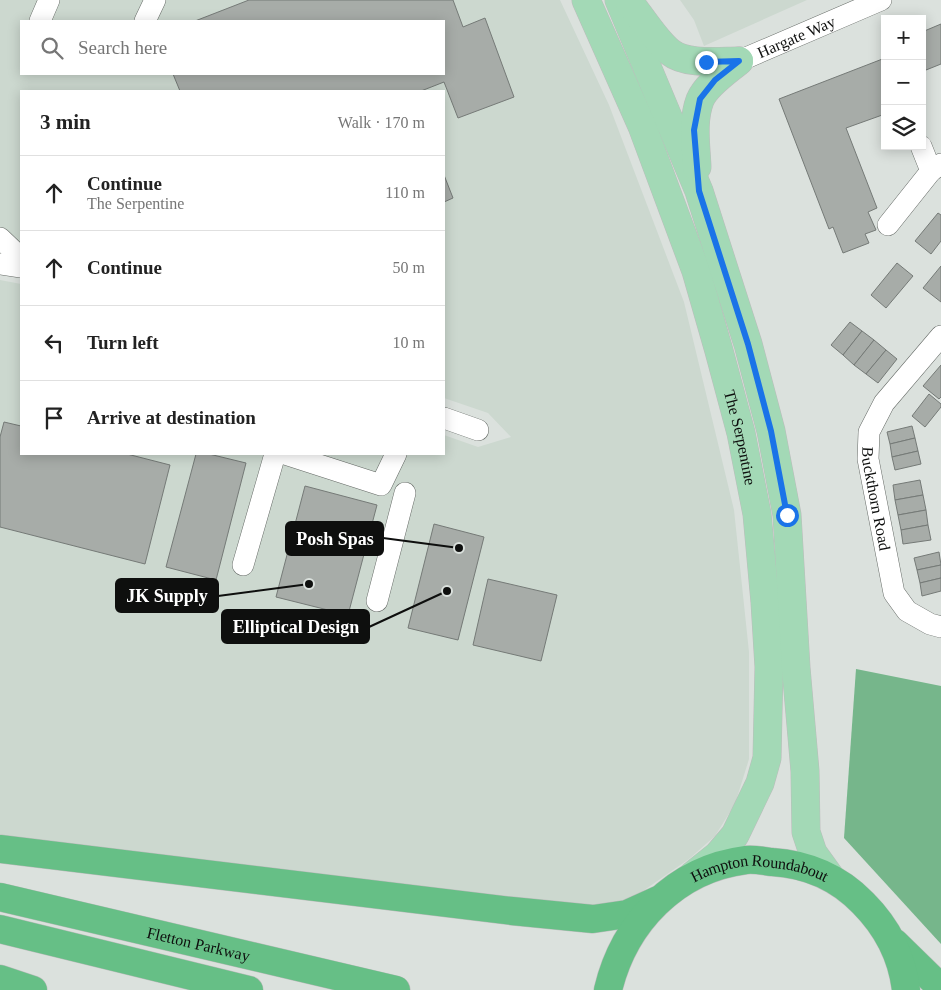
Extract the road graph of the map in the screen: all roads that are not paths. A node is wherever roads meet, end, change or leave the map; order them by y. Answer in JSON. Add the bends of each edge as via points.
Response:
{"nodes":[{"id":1,"x":49,"y":0,"type":"edge"},
{"id":2,"x":155,"y":0,"type":"edge"},
{"id":3,"x":586,"y":0,"type":"edge"},
{"id":4,"x":619,"y":0,"type":"edge"},
{"id":5,"x":628,"y":0,"type":"edge"},
{"id":6,"x":881,"y":0,"type":"edge"},
{"id":7,"x":40,"y":20,"type":"edge"},
{"id":8,"x":145,"y":20,"type":"edge"},
{"id":9,"x":739,"y":61,"type":"junction"},
{"id":10,"x":925,"y":150,"type":"edge"},
{"id":11,"x":936,"y":168,"type":"edge"},
{"id":12,"x":699,"y":191,"type":"junction"},
{"id":13,"x":888,"y":225,"type":"dead end"},
{"id":14,"x":0,"y":238,"type":"edge"},
{"id":15,"x":20,"y":257,"type":"edge"},
{"id":16,"x":0,"y":264,"type":"edge"},
{"id":17,"x":20,"y":267,"type":"edge"},
{"id":18,"x":941,"y":336,"type":"edge"},
{"id":19,"x":445,"y":418,"type":"edge"},
{"id":20,"x":478,"y":430,"type":"dead end"},
{"id":21,"x":274,"y":455,"type":"edge"},
{"id":22,"x":287,"y":455,"type":"edge"},
{"id":23,"x":396,"y":455,"type":"edge"},
{"id":24,"x":405,"y":493,"type":"dead end"},
{"id":25,"x":243,"y":565,"type":"dead end"},
{"id":26,"x":377,"y":601,"type":"dead end"},
{"id":27,"x":941,"y":627,"type":"edge"},
{"id":28,"x":0,"y":849,"type":"edge"},
{"id":29,"x":692,"y":876,"type":"junction"},
{"id":30,"x":831,"y":878,"type":"junction"},
{"id":31,"x":0,"y":897,"type":"edge"},
{"id":32,"x":658,"y":900,"type":"junction"},
{"id":33,"x":0,"y":930,"type":"edge"},
{"id":34,"x":891,"y":938,"type":"junction"},
{"id":35,"x":0,"y":979,"type":"edge"},
{"id":36,"x":941,"y":988,"type":"edge"},
{"id":37,"x":33,"y":990,"type":"edge"},
{"id":38,"x":249,"y":990,"type":"edge"},
{"id":39,"x":396,"y":990,"type":"edge"},
{"id":40,"x":608,"y":990,"type":"edge"},
{"id":41,"x":906,"y":990,"type":"edge"}],
"edges":[{"from":1,"to":7,"type":"street"},
{"from":2,"to":8,"type":"street"},
{"from":3,"to":29,"type":"main road","name":"The Serpentine","via":[[642,126],[696,271],[742,442],[757,514],[769,667],[767,758],[760,783],[735,835],[718,855]]},
{"from":4,"to":12,"type":"main road","name":"The Serpentine"},
{"from":5,"to":9,"type":"main road","via":[[671,53],[688,60]]},
{"from":6,"to":9,"type":"street","name":"Hargate Way"},
{"from":9,"to":12,"type":"main road","via":[[715,80],[700,99],[694,130]]},
{"from":10,"to":11,"type":"street"},
{"from":11,"to":13,"type":"street"},
{"from":12,"to":30,"type":"main road","name":"The Serpentine","via":[[748,344],[771,431],[787,515],[805,771],[806,832],[813,853]]},
{"from":14,"to":15,"type":"street"},
{"from":16,"to":17,"type":"street"},
{"from":18,"to":27,"type":"street","name":"Buckthorn Road","via":[[884,403],[869,432],[868,458],[894,593],[907,611]]},
{"from":19,"to":20,"type":"street"},
{"from":21,"to":25,"type":"street"},
{"from":22,"to":23,"type":"street","via":[[381,485]]},
{"from":24,"to":26,"type":"street"},
{"from":28,"to":32,"type":"highway","via":[[593,919],[627,914]]},
{"from":29,"to":30,"type":"highway","name":"Hampton Roundabout","via":[[747,860],[786,863]]},
{"from":29,"to":32,"type":"highway","name":"Hampton Roundabout"},
{"from":30,"to":34,"type":"highway","name":"Hampton Roundabout","via":[[855,894],[875,914]]},
{"from":31,"to":39,"type":"highway","name":"Fletton Parkway"},
{"from":32,"to":40,"type":"highway","name":"Hampton Roundabout","via":[[642,919],[617,963]]},
{"from":33,"to":38,"type":"highway","name":"Fletton Parkway"},
{"from":34,"to":36,"type":"highway"},
{"from":34,"to":41,"type":"highway","name":"Hampton Roundabout","via":[[900,959]]},
{"from":35,"to":37,"type":"highway"}]}
